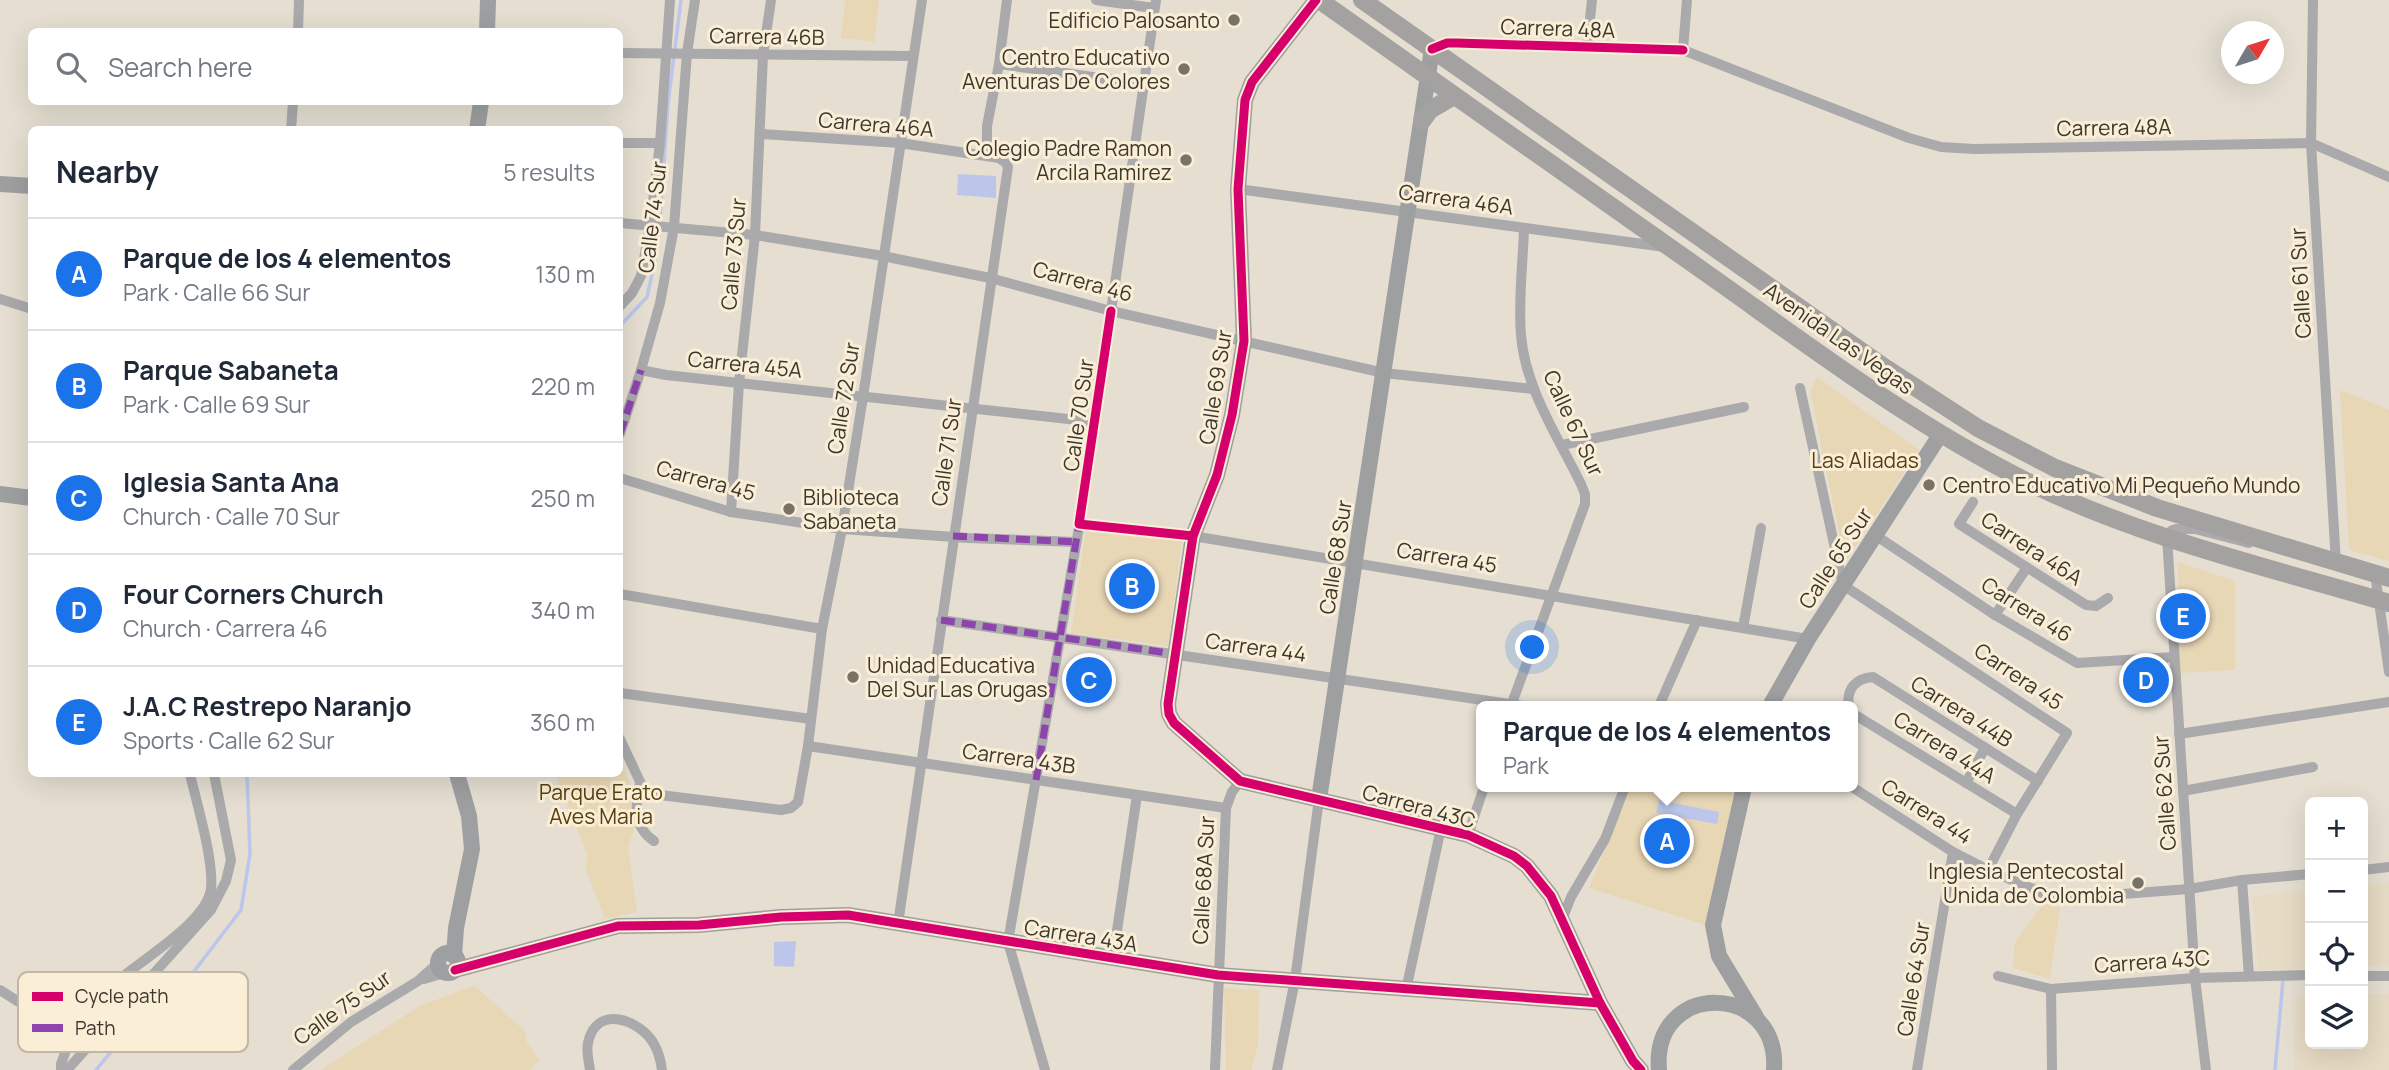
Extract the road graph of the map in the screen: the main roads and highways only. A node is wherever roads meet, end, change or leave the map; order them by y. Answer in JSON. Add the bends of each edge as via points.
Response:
{"nodes":[{"id":1,"x":1318,"y":0,"type":"edge"},
{"id":2,"x":1362,"y":0,"type":"edge"},
{"id":3,"x":1454,"y":96,"type":"junction"},
{"id":4,"x":1422,"y":121,"type":"road end"},
{"id":5,"x":2382,"y":576,"type":"edge"},
{"id":6,"x":2384,"y":601,"type":"edge"}],
"edges":[{"from":1,"to":3,"type":"main road","name":"Avenida Las Vegas"},
{"from":2,"to":5,"type":"main road","name":"Avenida Las Vegas","via":[[1884,367],[1978,428],[2105,489]]},
{"from":3,"to":4,"type":"main road","via":[[1430,110]]},
{"from":3,"to":6,"type":"main road","name":"Avenida Las Vegas","via":[[1940,435],[2055,495],[2167,537]]}]}
